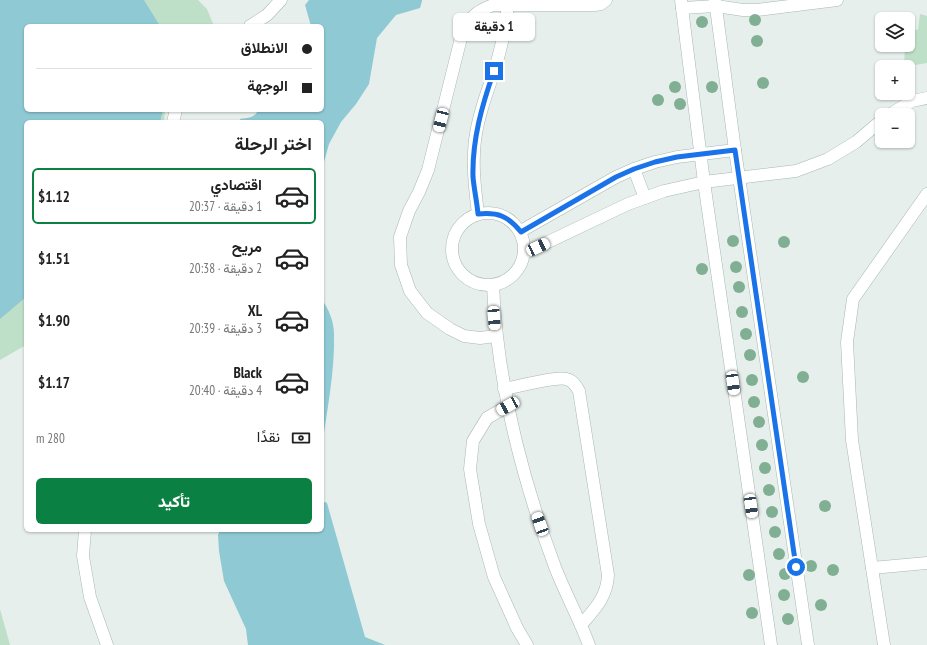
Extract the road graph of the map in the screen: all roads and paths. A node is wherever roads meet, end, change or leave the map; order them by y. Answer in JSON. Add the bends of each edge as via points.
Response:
{"nodes":[{"id":1,"x":281,"y":0,"type":"edge"},
{"id":2,"x":606,"y":0,"type":"edge"},
{"id":3,"x":837,"y":0,"type":"edge"},
{"id":4,"x":718,"y":2,"type":"edge"},
{"id":5,"x":508,"y":3,"type":"edge"},
{"id":6,"x":557,"y":3,"type":"edge"},
{"id":7,"x":681,"y":4,"type":"edge"},
{"id":8,"x":253,"y":24,"type":"edge"},
{"id":9,"x":927,"y":98,"type":"edge"},
{"id":10,"x":900,"y":108,"type":"edge"},
{"id":11,"x":875,"y":126,"type":"edge"},
{"id":12,"x":735,"y":150,"type":"junction"},
{"id":13,"x":700,"y":153,"type":"junction"},
{"id":14,"x":634,"y":169,"type":"junction"},
{"id":15,"x":739,"y":178,"type":"junction"},
{"id":16,"x":704,"y":182,"type":"junction"},
{"id":17,"x":927,"y":194,"type":"edge"},
{"id":18,"x":644,"y":198,"type":"junction"},
{"id":19,"x":478,"y":214,"type":"junction"},
{"id":20,"x":521,"y":232,"type":"junction"},
{"id":21,"x":525,"y":253,"type":"junction"},
{"id":22,"x":493,"y":285,"type":"junction"},
{"id":23,"x":496,"y":336,"type":"junction"},
{"id":24,"x":504,"y":389,"type":"junction"},
{"id":25,"x":508,"y":406,"type":"junction"},
{"id":26,"x":85,"y":532,"type":"edge"},
{"id":27,"x":927,"y":563,"type":"edge"},
{"id":28,"x":872,"y":568,"type":"junction"},
{"id":29,"x":581,"y":625,"type":"junction"},
{"id":30,"x":107,"y":645,"type":"edge"},
{"id":31,"x":527,"y":645,"type":"edge"},
{"id":32,"x":589,"y":645,"type":"edge"},
{"id":33,"x":772,"y":645,"type":"edge"},
{"id":34,"x":808,"y":645,"type":"edge"},
{"id":35,"x":884,"y":645,"type":"edge"}],
"edges":[{"from":1,"to":8,"type":"street","via":[[267,15]]},
{"from":2,"to":6,"type":"street","via":[[595,6]]},
{"from":3,"to":4,"type":"street","via":[[757,10],[743,10]]},
{"from":4,"to":7,"type":"street"},
{"from":4,"to":12,"type":"street"},
{"from":5,"to":6,"type":"street"},
{"from":5,"to":19,"type":"street","via":[[504,35],[475,140],[473,177]]},
{"from":5,"to":23,"type":"street","via":[[479,10],[468,20],[462,34],[428,170],[400,237],[401,265],[410,291],[427,313],[464,336]]},
{"from":7,"to":13,"type":"street"},
{"from":9,"to":10,"type":"street","via":[[912,101]]},
{"from":11,"to":15,"type":"street","via":[[856,142],[828,159],[796,170]]},
{"from":12,"to":13,"type":"street"},
{"from":12,"to":15,"type":"street"},
{"from":13,"to":14,"type":"street"},
{"from":13,"to":16,"type":"street"},
{"from":14,"to":18,"type":"street"},
{"from":14,"to":20,"type":"street"},
{"from":15,"to":16,"type":"street"},
{"from":15,"to":34,"type":"street"},
{"from":16,"to":18,"type":"street"},
{"from":16,"to":33,"type":"street"},
{"from":17,"to":28,"type":"street","via":[[853,299],[847,342],[852,440]]},
{"from":18,"to":21,"type":"street"},
{"from":19,"to":20,"type":"street","via":[[491,212],[502,215],[513,222]]},
{"from":19,"to":22,"type":"street","via":[[467,219],[453,238],[454,262],[460,272],[470,280],[481,285]]},
{"from":20,"to":21,"type":"street"},
{"from":21,"to":22,"type":"street","via":[[522,265],[515,275],[505,282]]},
{"from":22,"to":23,"type":"street"},
{"from":23,"to":24,"type":"street"},
{"from":24,"to":25,"type":"street"},
{"from":24,"to":29,"type":"street","via":[[566,379],[575,384],[580,391],[608,575],[604,594]]},
{"from":25,"to":29,"type":"street","via":[[534,510]]},
{"from":25,"to":31,"type":"street","via":[[487,418],[473,441],[470,469],[479,524],[494,577]]},
{"from":26,"to":30,"type":"street","via":[[83,556],[90,597]]},
{"from":27,"to":28,"type":"street"},
{"from":28,"to":35,"type":"street"},
{"from":29,"to":32,"type":"street"}]}
